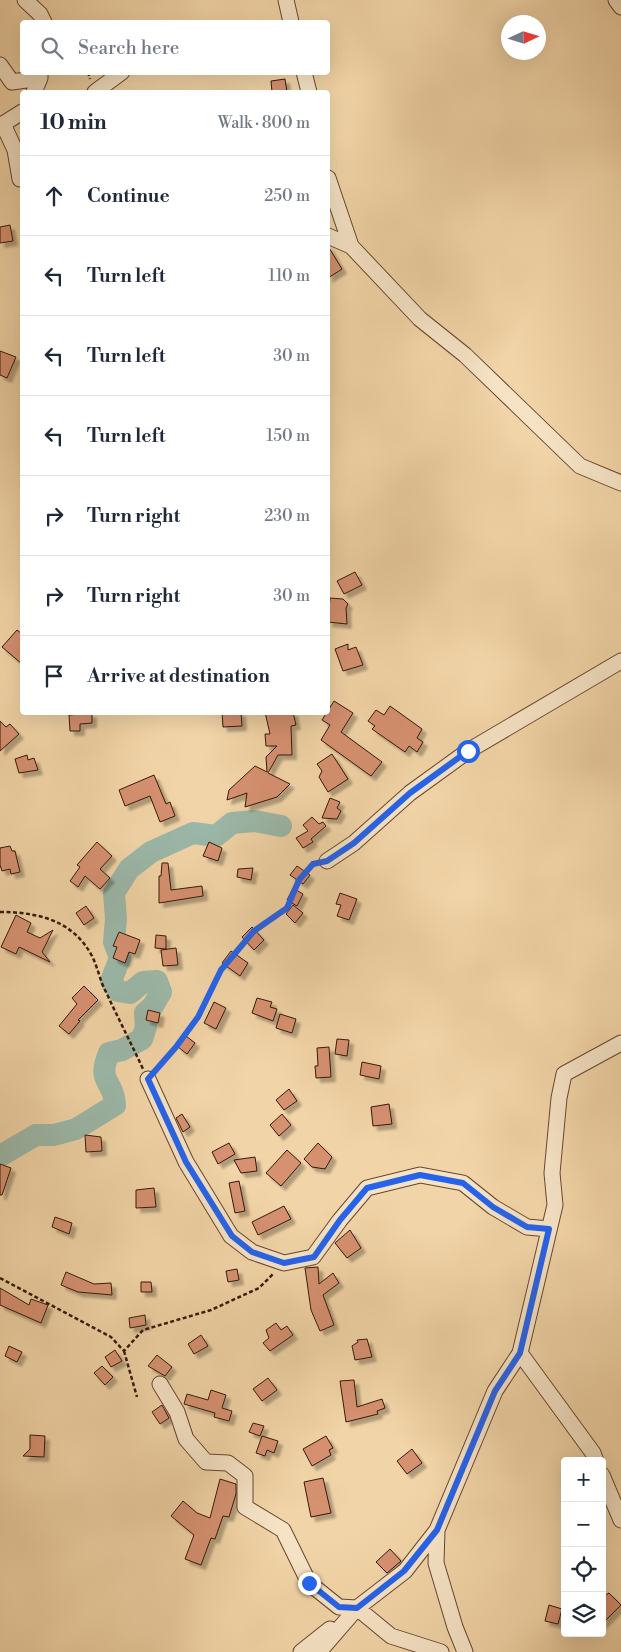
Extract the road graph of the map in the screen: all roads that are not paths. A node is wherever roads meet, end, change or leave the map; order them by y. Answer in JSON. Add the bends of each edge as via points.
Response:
{"nodes":[{"id":1,"x":25,"y":0,"type":"edge"},
{"id":2,"x":286,"y":0,"type":"edge"},
{"id":3,"x":616,"y":0,"type":"edge"},
{"id":4,"x":621,"y":7,"type":"edge"},
{"id":5,"x":42,"y":20,"type":"edge"},
{"id":6,"x":291,"y":20,"type":"edge"},
{"id":7,"x":0,"y":65,"type":"edge"},
{"id":8,"x":40,"y":75,"type":"edge"},
{"id":9,"x":118,"y":75,"type":"edge"},
{"id":10,"x":305,"y":75,"type":"edge"},
{"id":11,"x":35,"y":90,"type":"edge"},
{"id":12,"x":98,"y":90,"type":"edge"},
{"id":13,"x":308,"y":90,"type":"edge"},
{"id":14,"x":20,"y":113,"type":"edge"},
{"id":15,"x":20,"y":178,"type":"dead end"},
{"id":16,"x":330,"y":184,"type":"edge"},
{"id":17,"x":330,"y":237,"type":"edge"},
{"id":18,"x":351,"y":246,"type":"junction"},
{"id":19,"x":621,"y":483,"type":"edge"},
{"id":20,"x":621,"y":662,"type":"edge"},
{"id":21,"x":327,"y":861,"type":"road end"},
{"id":22,"x":621,"y":1043,"type":"edge"},
{"id":23,"x":148,"y":1079,"type":"road end"},
{"id":24,"x":549,"y":1229,"type":"junction"},
{"id":25,"x":520,"y":1353,"type":"junction"},
{"id":26,"x":160,"y":1384,"type":"dead end"},
{"id":27,"x":594,"y":1457,"type":"edge"},
{"id":28,"x":606,"y":1484,"type":"edge"},
{"id":29,"x":621,"y":1520,"type":"edge"},
{"id":30,"x":437,"y":1530,"type":"junction"},
{"id":31,"x":357,"y":1608,"type":"junction"},
{"id":32,"x":302,"y":1652,"type":"edge"},
{"id":33,"x":319,"y":1652,"type":"edge"},
{"id":34,"x":441,"y":1652,"type":"edge"},
{"id":35,"x":465,"y":1652,"type":"edge"}],
"edges":[{"from":1,"to":5,"type":"street"},
{"from":2,"to":6,"type":"street"},
{"from":3,"to":4,"type":"street"},
{"from":7,"to":8,"type":"street","via":[[12,82]]},
{"from":8,"to":11,"type":"street"},
{"from":9,"to":12,"type":"street"},
{"from":10,"to":13,"type":"street"},
{"from":14,"to":15,"type":"street","via":[[3,124],[15,150]]},
{"from":16,"to":18,"type":"street"},
{"from":17,"to":18,"type":"street"},
{"from":18,"to":19,"type":"street","via":[[420,319],[465,355],[580,466]]},
{"from":20,"to":21,"type":"street","via":[[468,751],[410,793],[354,843]]},
{"from":22,"to":24,"type":"street","via":[[564,1074],[552,1173],[555,1205]]},
{"from":23,"to":24,"type":"street","via":[[186,1162],[232,1236],[252,1252],[284,1263],[314,1257],[367,1188],[420,1175],[463,1183],[493,1207],[527,1227]]},
{"from":24,"to":25,"type":"street"},
{"from":25,"to":27,"type":"street"},
{"from":25,"to":30,"type":"street","via":[[495,1391]]},
{"from":26,"to":31,"type":"street","via":[[177,1412],[186,1439],[206,1462],[228,1463],[245,1476],[245,1506],[283,1530],[309,1583],[339,1607]]},
{"from":28,"to":29,"type":"street"},
{"from":30,"to":31,"type":"street","via":[[404,1571]]},
{"from":30,"to":35,"type":"street","via":[[436,1563],[454,1627]]},
{"from":31,"to":32,"type":"street"},
{"from":31,"to":33,"type":"street"},
{"from":31,"to":34,"type":"street","via":[[391,1636]]}]}
